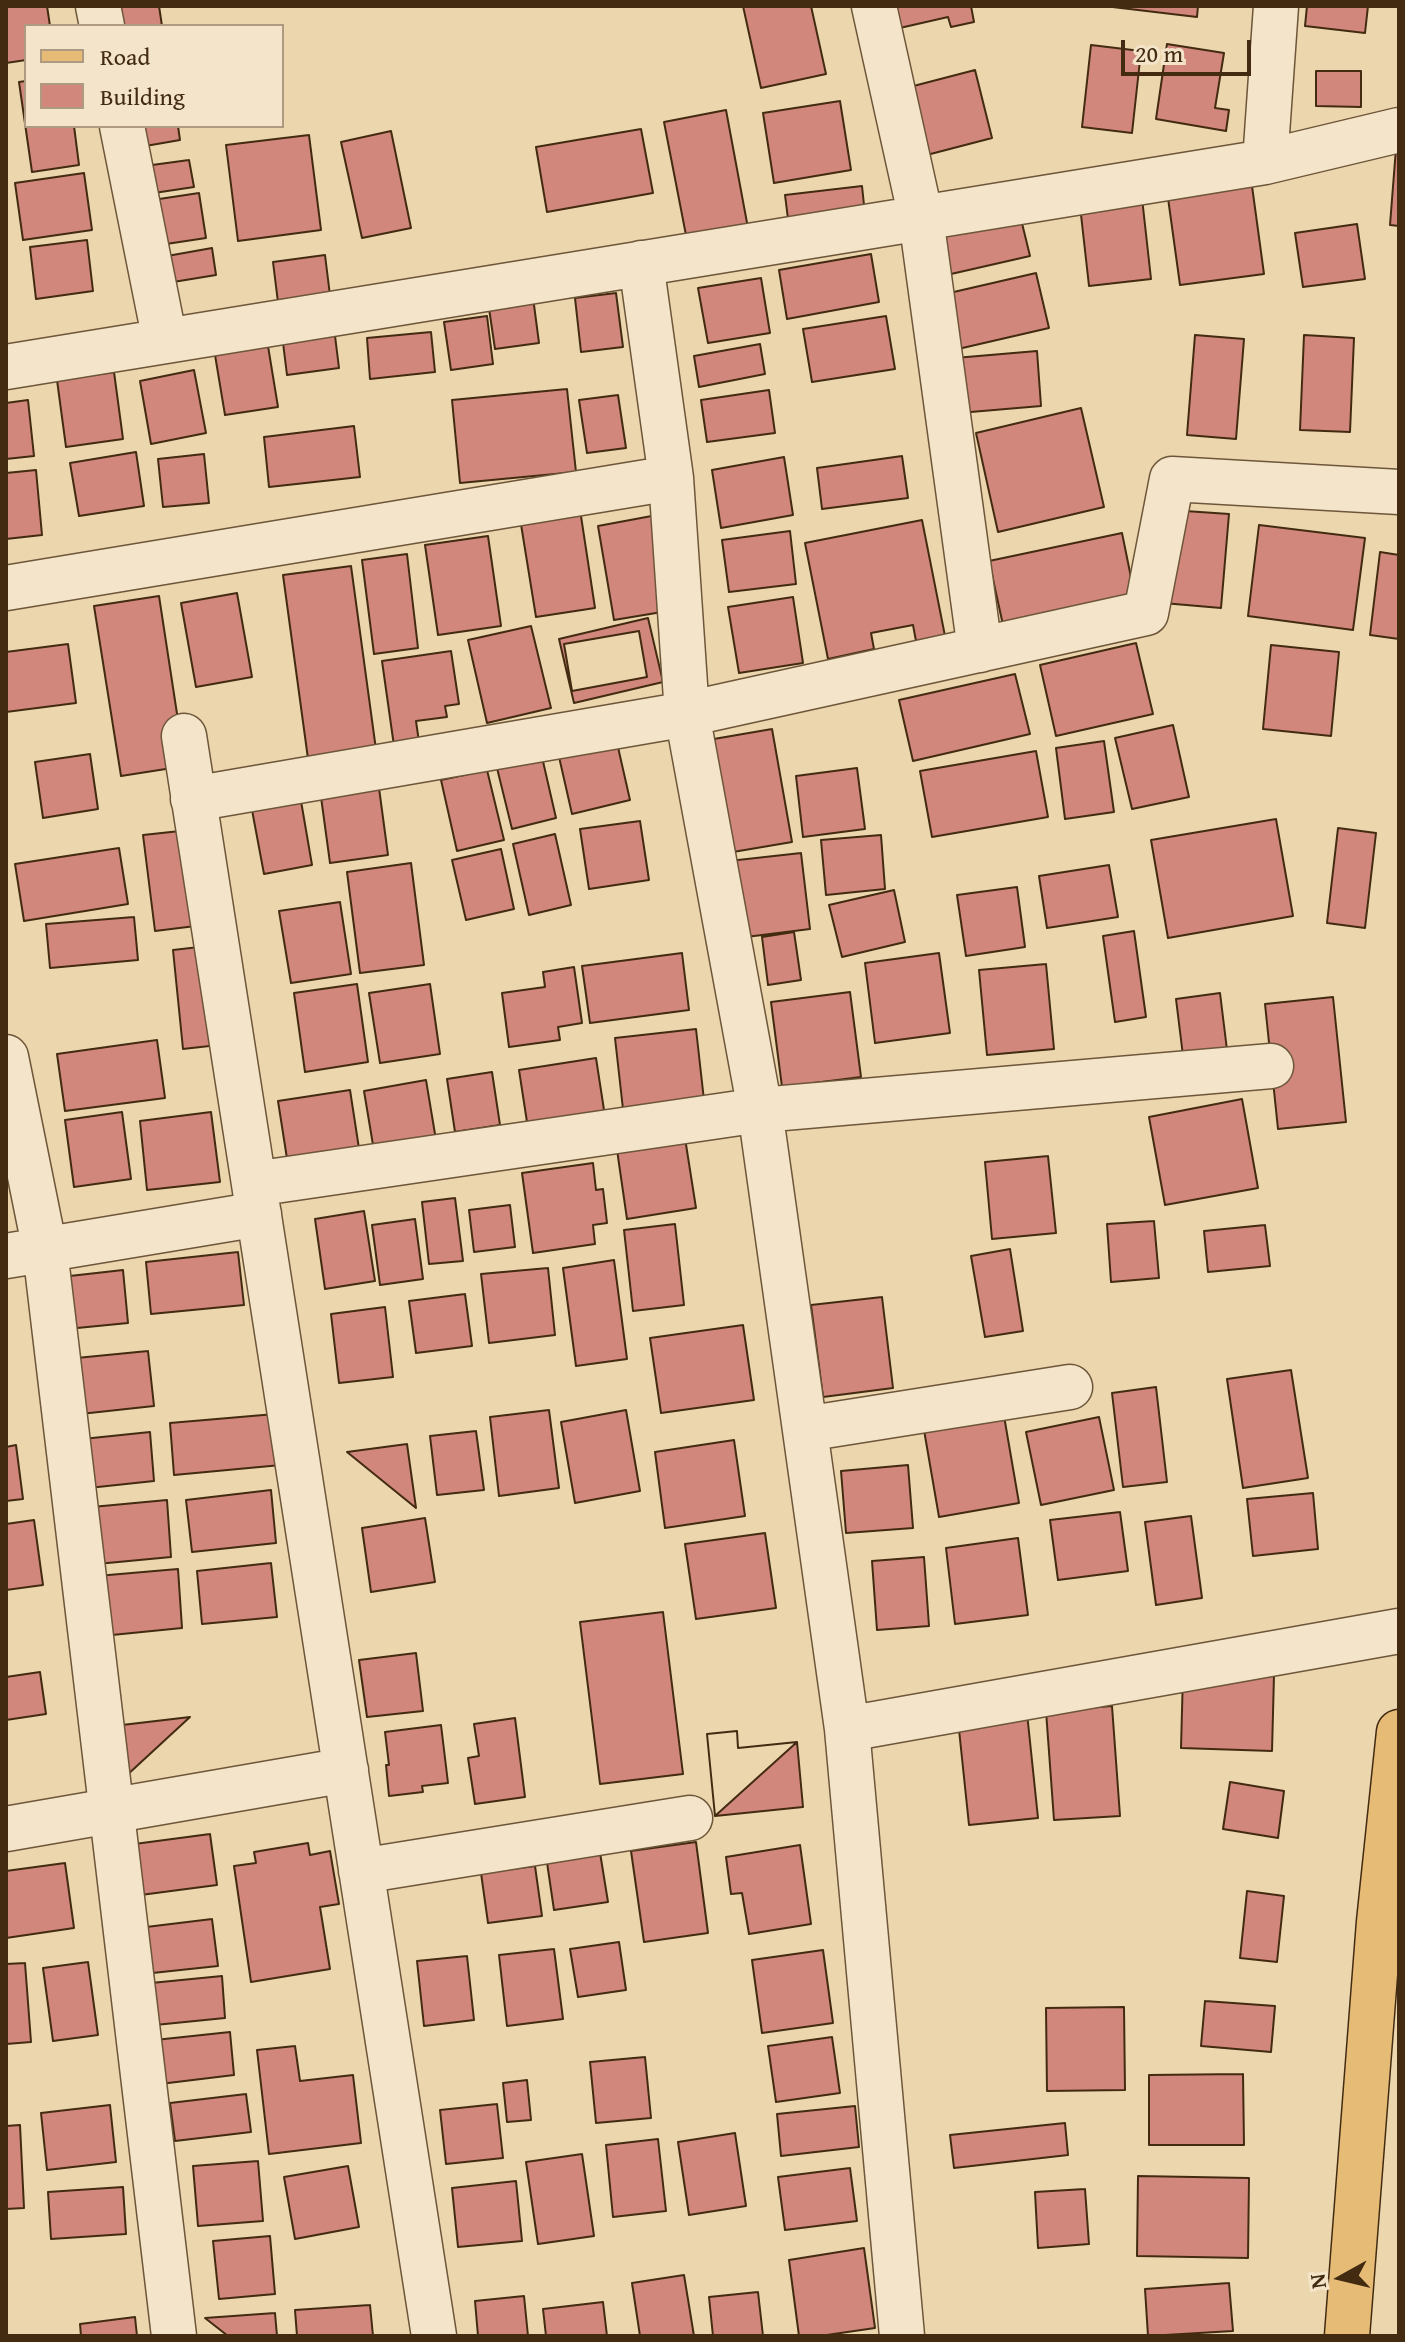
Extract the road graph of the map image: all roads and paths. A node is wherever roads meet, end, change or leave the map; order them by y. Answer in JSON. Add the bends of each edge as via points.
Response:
{"nodes":[{"id":1,"x":874,"y":6,"type":"edge"},
{"id":2,"x":1276,"y":6,"type":"edge"},
{"id":3,"x":122,"y":128,"type":"edge"},
{"id":4,"x":1399,"y":130,"type":"edge"},
{"id":5,"x":1265,"y":162,"type":"junction"},
{"id":6,"x":921,"y":218,"type":"junction"},
{"id":7,"x":641,"y":263,"type":"junction"},
{"id":8,"x":165,"y":341,"type":"junction"},
{"id":9,"x":6,"y":367,"type":"edge"},
{"id":10,"x":671,"y":478,"type":"junction"},
{"id":11,"x":1399,"y":492,"type":"edge"},
{"id":12,"x":6,"y":588,"type":"edge"},
{"id":13,"x":980,"y":650,"type":"junction"},
{"id":14,"x":687,"y":714,"type":"junction"},
{"id":15,"x":184,"y":736,"type":"dead end"},
{"id":16,"x":193,"y":799,"type":"junction"},
{"id":17,"x":6,"y":1057,"type":"edge"},
{"id":18,"x":1271,"y":1066,"type":"dead end"},
{"id":19,"x":760,"y":1110,"type":"junction"},
{"id":20,"x":256,"y":1199,"type":"junction"},
{"id":21,"x":26,"y":1253,"type":"edge"},
{"id":22,"x":1070,"y":1387,"type":"dead end"},
{"id":23,"x":805,"y":1429,"type":"junction"},
{"id":24,"x":1399,"y":1631,"type":"edge"},
{"id":25,"x":847,"y":1729,"type":"junction"},
{"id":26,"x":1399,"y":1732,"type":"edge"},
{"id":27,"x":346,"y":1770,"type":"junction"},
{"id":28,"x":112,"y":1811,"type":"junction"},
{"id":29,"x":690,"y":1818,"type":"dead end"},
{"id":30,"x":6,"y":1829,"type":"edge"},
{"id":31,"x":361,"y":1871,"type":"junction"},
{"id":32,"x":1389,"y":1920,"type":"edge"},
{"id":33,"x":174,"y":2336,"type":"edge"},
{"id":34,"x":434,"y":2336,"type":"edge"},
{"id":35,"x":902,"y":2336,"type":"edge"},
{"id":36,"x":1347,"y":2336,"type":"edge"}],
"edges":[{"from":1,"to":6,"type":"street"},
{"from":2,"to":5,"type":"street"},
{"from":3,"to":8,"type":"street"},
{"from":4,"to":5,"type":"street"},
{"from":5,"to":6,"type":"street"},
{"from":6,"to":7,"type":"street"},
{"from":6,"to":13,"type":"street"},
{"from":7,"to":8,"type":"street"},
{"from":7,"to":10,"type":"street"},
{"from":8,"to":9,"type":"street"},
{"from":10,"to":12,"type":"street"},
{"from":10,"to":14,"type":"street"},
{"from":11,"to":13,"type":"street","via":[[1172,479],[1146,613]]},
{"from":13,"to":14,"type":"street"},
{"from":14,"to":16,"type":"street"},
{"from":14,"to":19,"type":"street"},
{"from":15,"to":16,"type":"street"},
{"from":16,"to":20,"type":"street"},
{"from":17,"to":21,"type":"street"},
{"from":18,"to":19,"type":"street"},
{"from":19,"to":20,"type":"street"},
{"from":19,"to":23,"type":"street"},
{"from":20,"to":21,"type":"street"},
{"from":20,"to":27,"type":"street"},
{"from":21,"to":28,"type":"street"},
{"from":22,"to":23,"type":"street"},
{"from":23,"to":25,"type":"street"},
{"from":24,"to":25,"type":"street"},
{"from":25,"to":35,"type":"street"},
{"from":26,"to":32,"type":"main road"},
{"from":27,"to":28,"type":"street"},
{"from":27,"to":31,"type":"street"},
{"from":28,"to":30,"type":"street"},
{"from":28,"to":33,"type":"street"},
{"from":29,"to":31,"type":"street"},
{"from":31,"to":34,"type":"street"},
{"from":32,"to":36,"type":"main road"}]}
